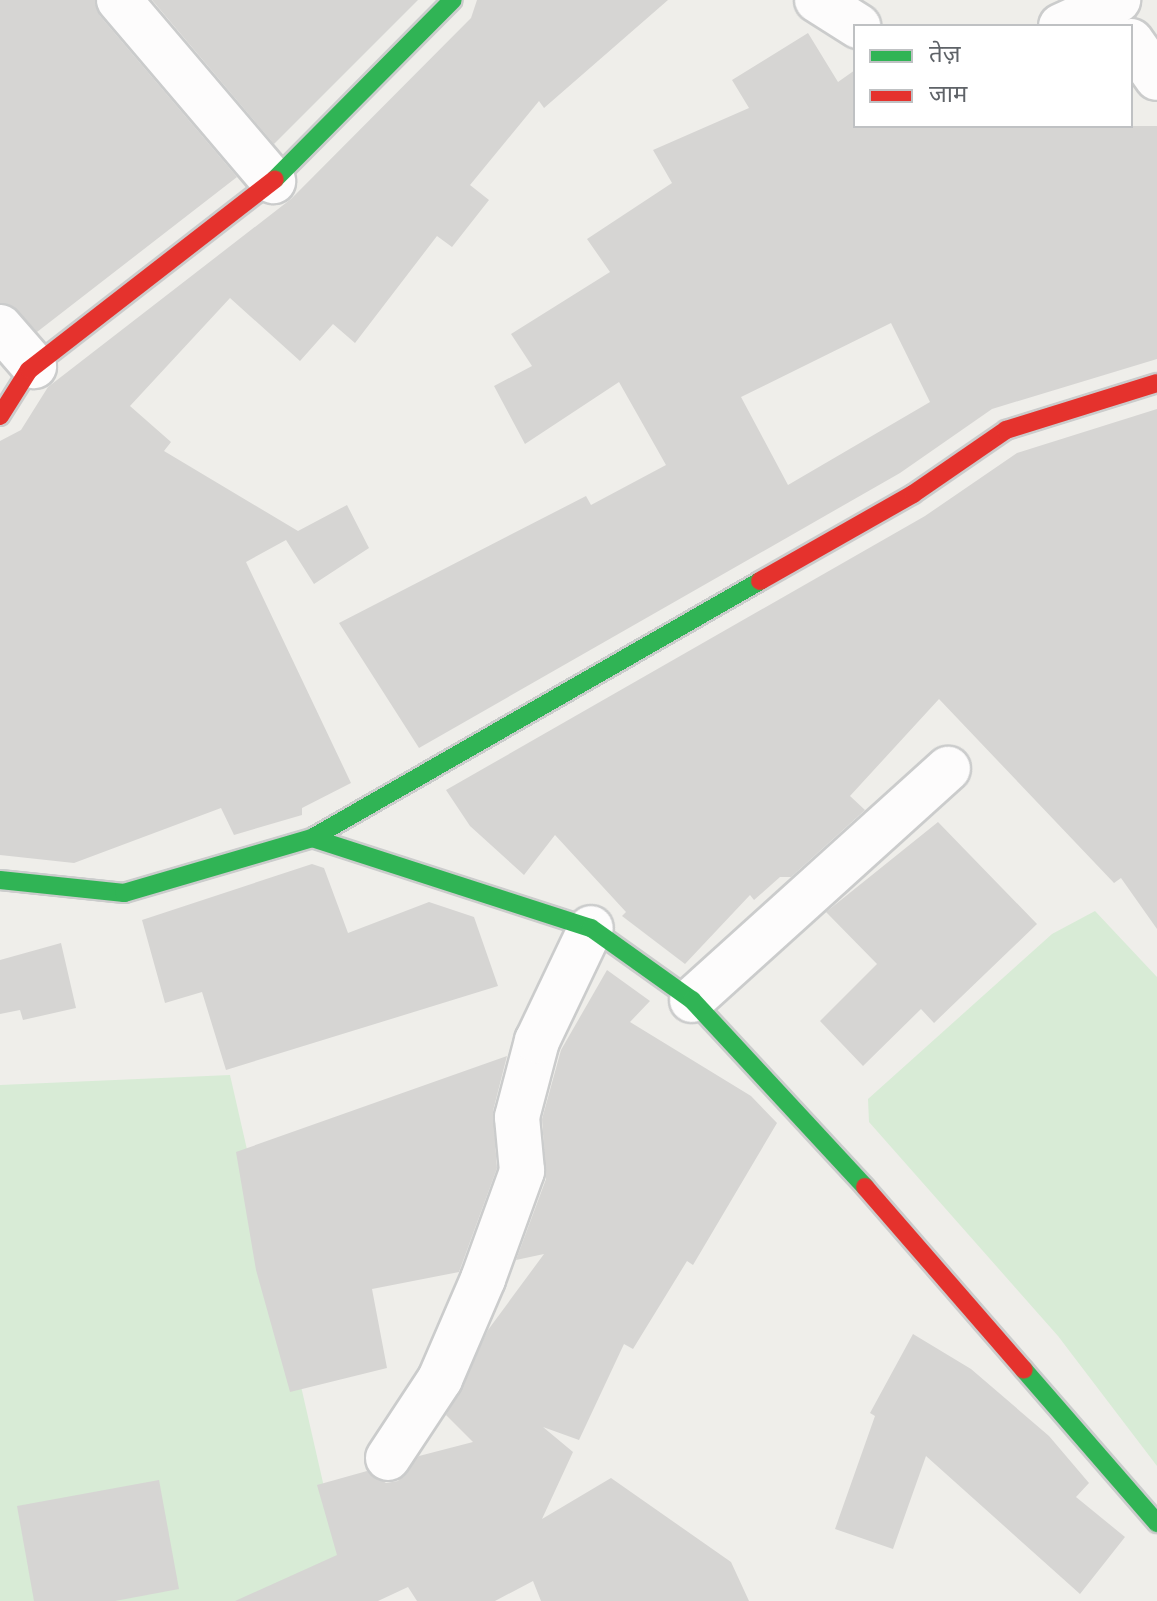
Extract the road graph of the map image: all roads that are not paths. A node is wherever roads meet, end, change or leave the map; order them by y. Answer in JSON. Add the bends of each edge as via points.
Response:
{"nodes":[{"id":1,"x":119,"y":0,"type":"edge"},
{"id":2,"x":453,"y":0,"type":"edge"},
{"id":3,"x":817,"y":0,"type":"edge"},
{"id":4,"x":1120,"y":19,"type":"edge"},
{"id":5,"x":855,"y":24,"type":"edge"},
{"id":6,"x":1078,"y":24,"type":"edge"},
{"id":7,"x":1133,"y":40,"type":"edge"},
{"id":8,"x":1157,"y":78,"type":"edge"},
{"id":9,"x":273,"y":181,"type":"junction"},
{"id":10,"x":0,"y":327,"type":"edge"},
{"id":11,"x":34,"y":366,"type":"junction"},
{"id":12,"x":1157,"y":383,"type":"edge"},
{"id":13,"x":0,"y":416,"type":"edge"},
{"id":14,"x":948,"y":769,"type":"dead end"},
{"id":15,"x":312,"y":838,"type":"junction"},
{"id":16,"x":0,"y":880,"type":"edge"},
{"id":17,"x":591,"y":928,"type":"junction"},
{"id":18,"x":692,"y":1000,"type":"junction"},
{"id":19,"x":388,"y":1458,"type":"dead end"},
{"id":20,"x":1157,"y":1523,"type":"edge"}],
"edges":[{"from":1,"to":9,"type":"street"},
{"from":2,"to":9,"type":"street"},
{"from":3,"to":5,"type":"street"},
{"from":4,"to":6,"type":"street"},
{"from":7,"to":8,"type":"street"},
{"from":9,"to":11,"type":"street"},
{"from":10,"to":11,"type":"street"},
{"from":11,"to":13,"type":"street"},
{"from":12,"to":15,"type":"street","via":[[1006,430],[913,494]]},
{"from":14,"to":18,"type":"street"},
{"from":15,"to":16,"type":"street","via":[[124,893]]},
{"from":15,"to":17,"type":"street"},
{"from":17,"to":18,"type":"street"},
{"from":17,"to":19,"type":"street","via":[[537,1041],[517,1117],[522,1171],[483,1279],[440,1379]]},
{"from":18,"to":20,"type":"street","via":[[793,1103]]}]}
